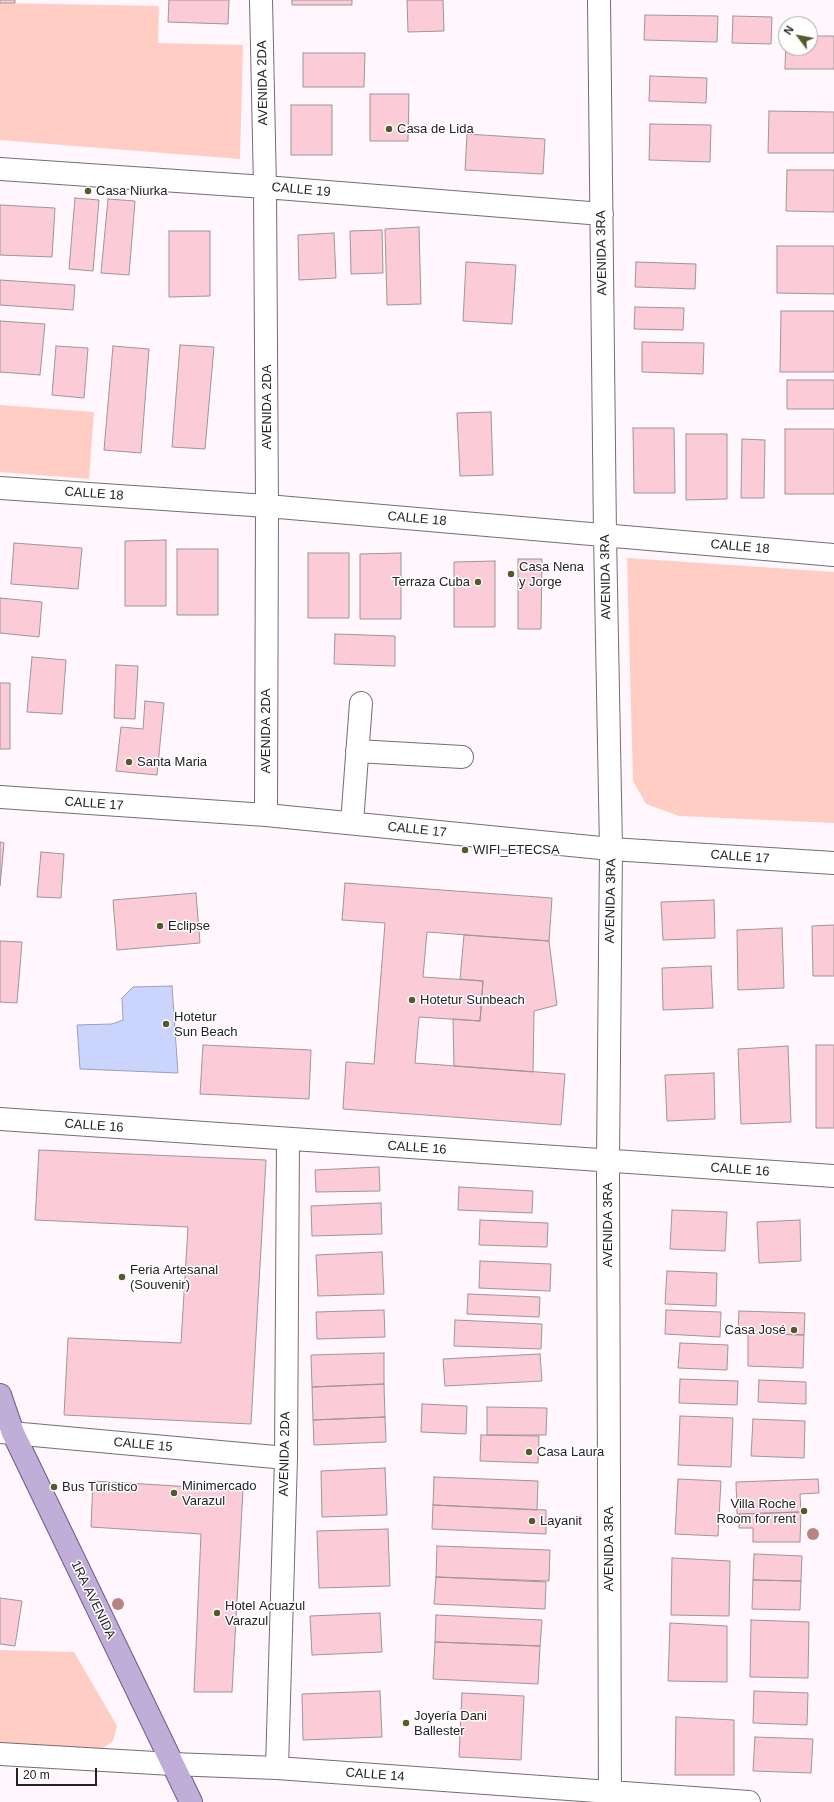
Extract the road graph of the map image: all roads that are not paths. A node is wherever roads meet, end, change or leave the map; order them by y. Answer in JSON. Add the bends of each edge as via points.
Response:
{"nodes":[{"id":1,"x":261,"y":0,"type":"edge"},
{"id":2,"x":599,"y":0,"type":"edge"},
{"id":3,"x":0,"y":169,"type":"edge"},
{"id":4,"x":265,"y":187,"type":"junction"},
{"id":5,"x":602,"y":214,"type":"junction"},
{"id":6,"x":0,"y":488,"type":"edge"},
{"id":7,"x":267,"y":506,"type":"junction"},
{"id":8,"x":605,"y":535,"type":"junction"},
{"id":9,"x":834,"y":555,"type":"edge"},
{"id":10,"x":361,"y":703,"type":"dead end"},
{"id":11,"x":357,"y":751,"type":"junction"},
{"id":12,"x":462,"y":757,"type":"dead end"},
{"id":13,"x":0,"y":797,"type":"edge"},
{"id":14,"x":266,"y":815,"type":"junction"},
{"id":15,"x":352,"y":823,"type":"junction"},
{"id":16,"x":611,"y":849,"type":"junction"},
{"id":17,"x":834,"y":863,"type":"edge"},
{"id":18,"x":0,"y":1119,"type":"edge"},
{"id":19,"x":288,"y":1139,"type":"junction"},
{"id":20,"x":608,"y":1161,"type":"junction"},
{"id":21,"x":834,"y":1176,"type":"edge"},
{"id":22,"x":0,"y":1395,"type":"edge"},
{"id":23,"x":6,"y":1433,"type":"edge"},
{"id":24,"x":286,"y":1458,"type":"junction"},
{"id":25,"x":0,"y":1754,"type":"edge"},
{"id":26,"x":172,"y":1764,"type":"junction"},
{"id":27,"x":276,"y":1768,"type":"junction"},
{"id":28,"x":610,"y":1797,"type":"edge"},
{"id":29,"x":191,"y":1802,"type":"edge"},
{"id":30,"x":749,"y":1802,"type":"edge"}],
"edges":[{"from":1,"to":4,"type":"street","name":"AVENIDA 2DA"},
{"from":2,"to":5,"type":"street","name":"AVENIDA 3RA"},
{"from":3,"to":4,"type":"street","name":"CALLE 19"},
{"from":4,"to":5,"type":"street","name":"CALLE 19"},
{"from":4,"to":7,"type":"street","name":"AVENIDA 2DA"},
{"from":5,"to":8,"type":"street","name":"AVENIDA 3RA"},
{"from":6,"to":7,"type":"street","name":"CALLE 18"},
{"from":7,"to":8,"type":"street","name":"CALLE 18"},
{"from":7,"to":14,"type":"street","name":"AVENIDA 2DA"},
{"from":8,"to":9,"type":"street","name":"CALLE 18"},
{"from":8,"to":16,"type":"street","name":"AVENIDA 3RA"},
{"from":10,"to":11,"type":"street"},
{"from":11,"to":12,"type":"street"},
{"from":11,"to":15,"type":"street"},
{"from":13,"to":14,"type":"street","name":"CALLE 17"},
{"from":14,"to":15,"type":"street","name":"CALLE 17"},
{"from":15,"to":16,"type":"street","name":"CALLE 17"},
{"from":16,"to":17,"type":"street","name":"CALLE 17"},
{"from":16,"to":20,"type":"street","name":"AVENIDA 3RA"},
{"from":18,"to":19,"type":"street","name":"CALLE 16"},
{"from":19,"to":20,"type":"street","name":"CALLE 16"},
{"from":19,"to":24,"type":"street","name":"AVENIDA 2DA"},
{"from":20,"to":21,"type":"street","name":"CALLE 16"},
{"from":20,"to":28,"type":"street","name":"AVENIDA 3RA"},
{"from":22,"to":23,"type":"main road","name":"1RA AVENIDA"},
{"from":23,"to":24,"type":"street","name":"CALLE 15"},
{"from":23,"to":26,"type":"main road","name":"1RA AVENIDA"},
{"from":24,"to":27,"type":"street","name":"AVENIDA 2DA"},
{"from":25,"to":26,"type":"street","name":"CALLE 14"},
{"from":26,"to":27,"type":"street","name":"CALLE 14"},
{"from":26,"to":29,"type":"main road","name":"1RA AVENIDA"},
{"from":27,"to":28,"type":"street","name":"CALLE 14"},
{"from":28,"to":30,"type":"street","name":"CALLE 14"}]}
